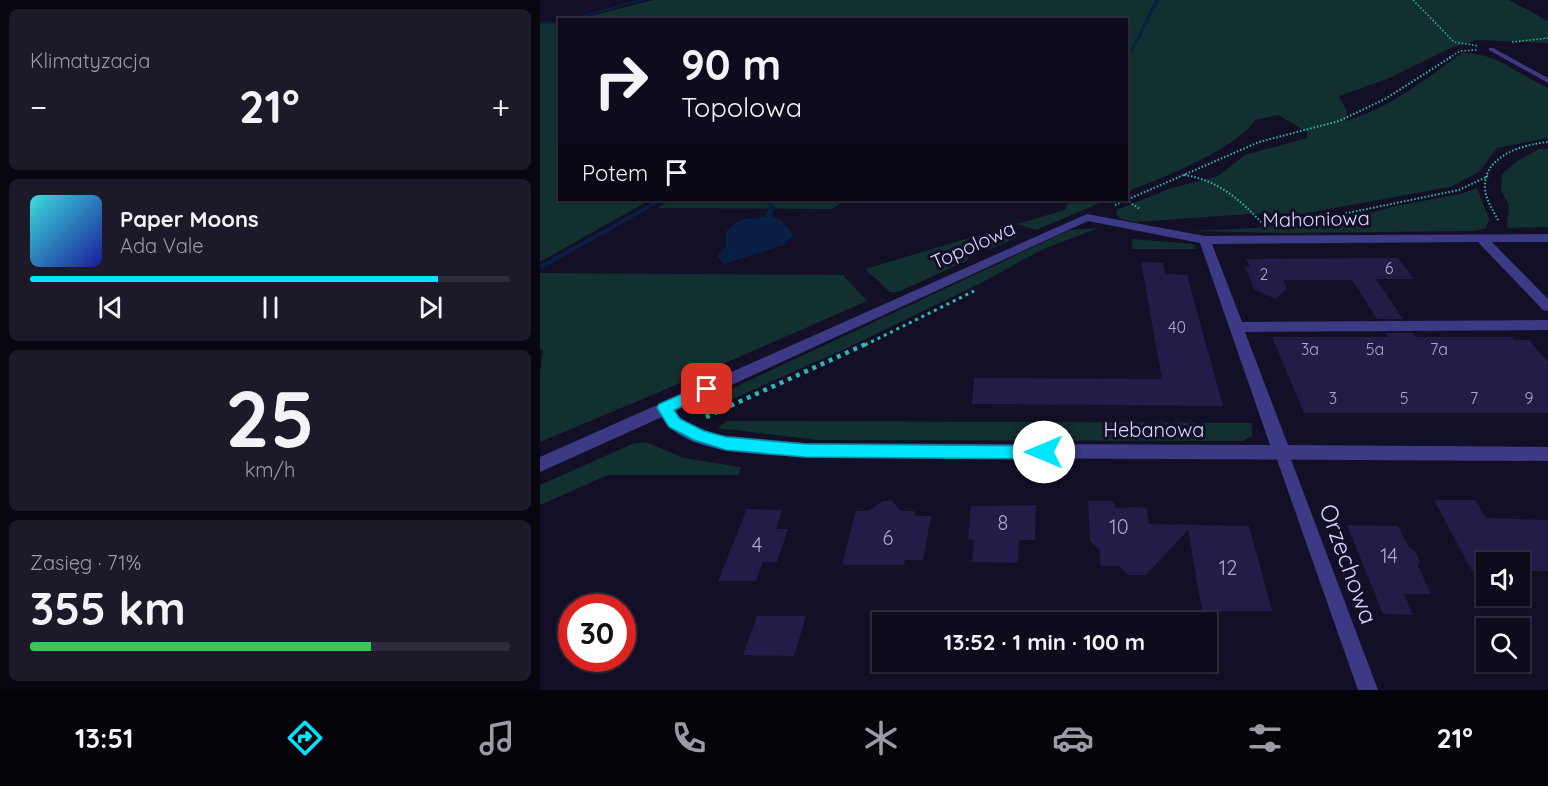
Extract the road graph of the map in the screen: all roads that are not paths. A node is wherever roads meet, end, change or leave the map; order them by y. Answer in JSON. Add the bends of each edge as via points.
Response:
{"nodes":[{"id":1,"x":1491,"y":49,"type":"road end"},
{"id":2,"x":1523,"y":66,"type":"junction"},
{"id":3,"x":1541,"y":67,"type":"dead end"},
{"id":4,"x":1548,"y":81,"type":"edge"},
{"id":5,"x":1087,"y":217,"type":"joint"},
{"id":6,"x":1486,"y":237,"type":"junction"},
{"id":7,"x":1548,"y":238,"type":"edge"},
{"id":8,"x":1205,"y":240,"type":"junction"},
{"id":9,"x":1548,"y":307,"type":"edge"},
{"id":10,"x":1548,"y":325,"type":"edge"},
{"id":11,"x":1238,"y":327,"type":"junction"},
{"id":12,"x":664,"y":408,"type":"junction"},
{"id":13,"x":1282,"y":454,"type":"junction"},
{"id":14,"x":1548,"y":454,"type":"edge"},
{"id":15,"x":540,"y":465,"type":"edge"},
{"id":16,"x":1368,"y":690,"type":"edge"}],
"edges":[{"from":1,"to":2,"type":"street"},
{"from":2,"to":3,"type":"street"},
{"from":2,"to":4,"type":"street"},
{"from":5,"to":8,"type":"street","name":"Mahoniowa"},
{"from":5,"to":12,"type":"street","name":"Topolowa"},
{"from":6,"to":7,"type":"street","name":"Mahoniowa"},
{"from":6,"to":8,"type":"street","name":"Mahoniowa"},
{"from":6,"to":9,"type":"street"},
{"from":8,"to":11,"type":"street"},
{"from":10,"to":11,"type":"street"},
{"from":11,"to":13,"type":"street"},
{"from":12,"to":13,"type":"street","name":"Hebanowa","via":[[674,423],[700,436],[726,443],[805,450]]},
{"from":12,"to":15,"type":"street","name":"Topolowa"},
{"from":13,"to":14,"type":"street","name":"Hebanowa"},
{"from":13,"to":16,"type":"lane","name":"Orzechowa"}]}
